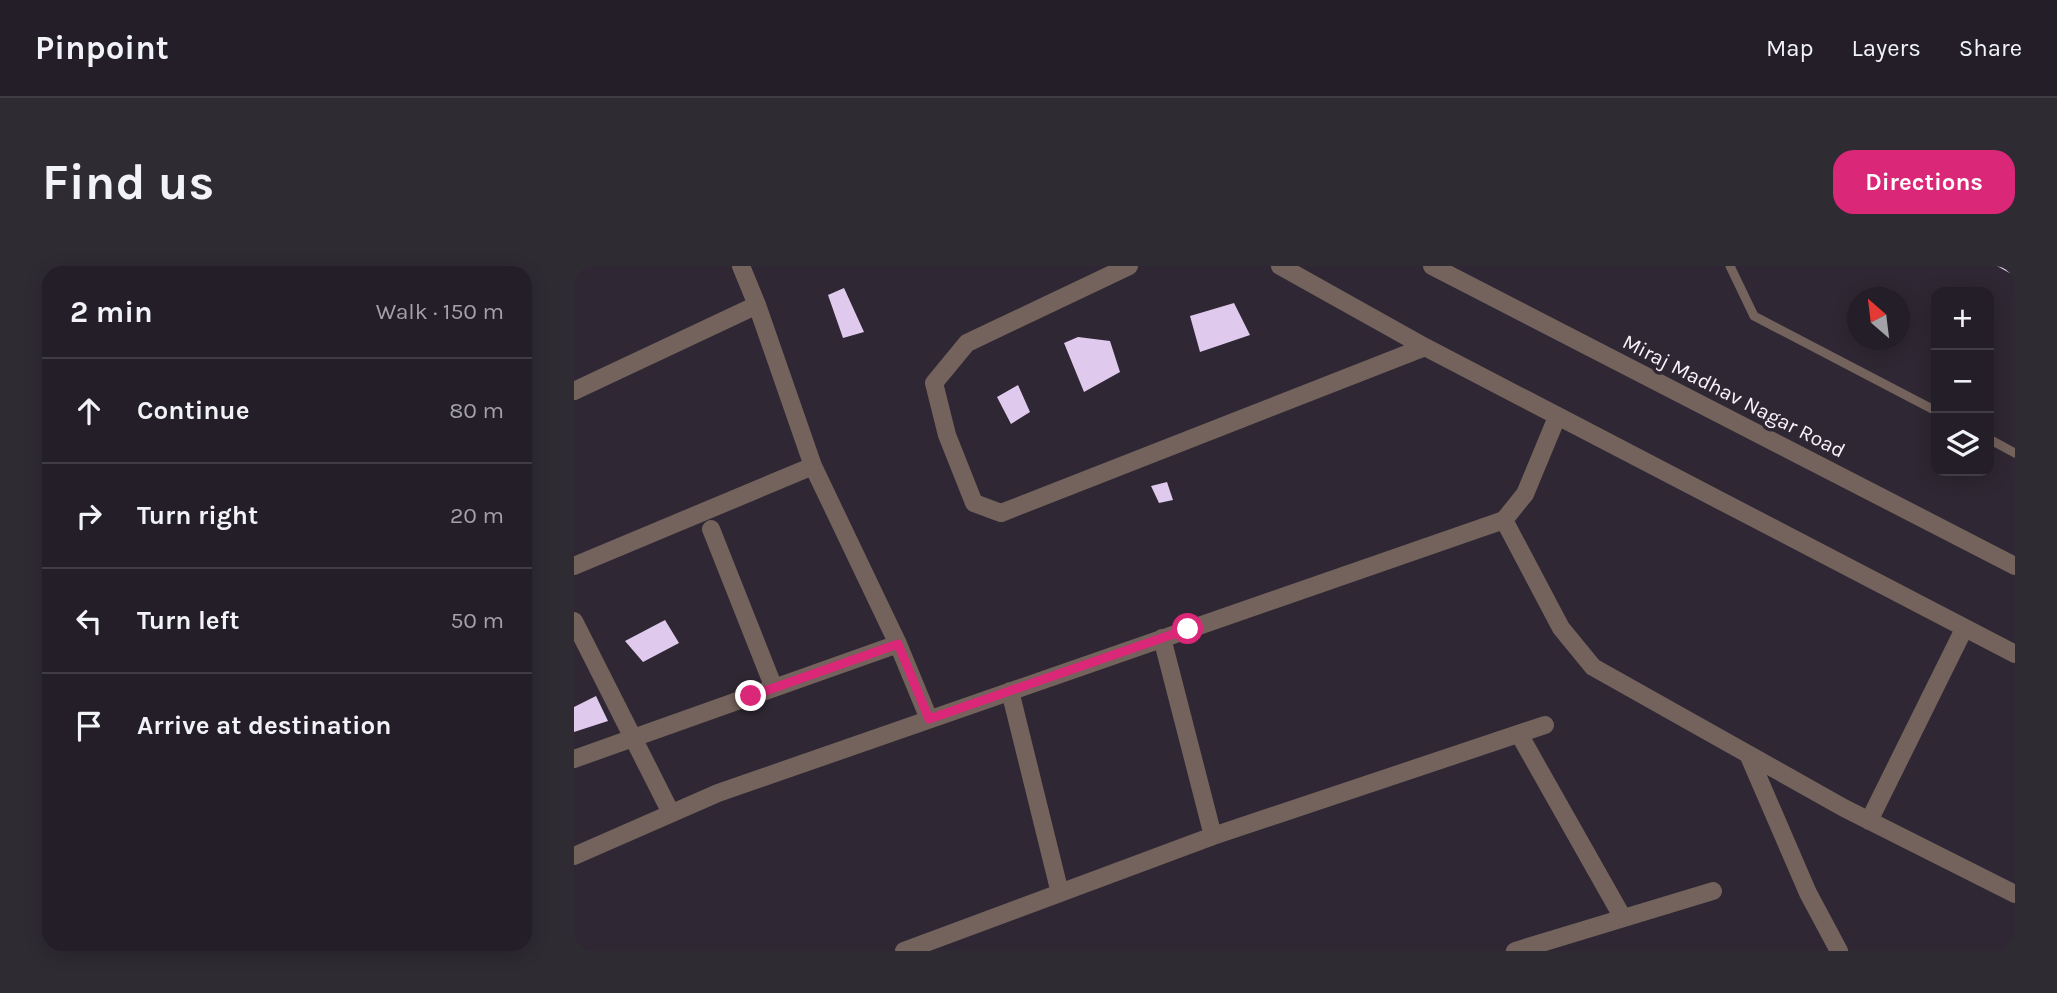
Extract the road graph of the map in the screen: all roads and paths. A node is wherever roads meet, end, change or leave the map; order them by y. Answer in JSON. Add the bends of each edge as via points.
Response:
{"nodes":[{"id":1,"x":741,"y":266,"type":"edge"},
{"id":2,"x":1129,"y":266,"type":"edge"},
{"id":3,"x":1280,"y":266,"type":"edge"},
{"id":4,"x":1432,"y":266,"type":"edge"},
{"id":5,"x":1730,"y":266,"type":"edge"},
{"id":6,"x":757,"y":305,"type":"junction"},
{"id":7,"x":1425,"y":347,"type":"junction"},
{"id":8,"x":574,"y":391,"type":"edge"},
{"id":9,"x":1931,"y":408,"type":"edge"},
{"id":10,"x":1557,"y":416,"type":"junction"},
{"id":11,"x":1994,"y":442,"type":"edge"},
{"id":12,"x":2015,"y":453,"type":"edge"},
{"id":13,"x":813,"y":466,"type":"junction"},
{"id":14,"x":1504,"y":520,"type":"junction"},
{"id":15,"x":711,"y":529,"type":"dead end"},
{"id":16,"x":574,"y":566,"type":"edge"},
{"id":17,"x":2015,"y":566,"type":"edge"},
{"id":18,"x":574,"y":621,"type":"edge"},
{"id":19,"x":1964,"y":629,"type":"junction"},
{"id":20,"x":1162,"y":638,"type":"junction"},
{"id":21,"x":898,"y":644,"type":"junction"},
{"id":22,"x":2015,"y":654,"type":"edge"},
{"id":23,"x":774,"y":688,"type":"junction"},
{"id":24,"x":1010,"y":691,"type":"junction"},
{"id":25,"x":929,"y":719,"type":"junction"},
{"id":26,"x":1545,"y":726,"type":"dead end"},
{"id":27,"x":1519,"y":734,"type":"junction"},
{"id":28,"x":633,"y":738,"type":"junction"},
{"id":29,"x":1748,"y":754,"type":"junction"},
{"id":30,"x":574,"y":759,"type":"edge"},
{"id":31,"x":671,"y":813,"type":"junction"},
{"id":32,"x":1869,"y":821,"type":"junction"},
{"id":33,"x":1213,"y":836,"type":"junction"},
{"id":34,"x":574,"y":856,"type":"edge"},
{"id":35,"x":1713,"y":891,"type":"dead end"},
{"id":36,"x":1060,"y":893,"type":"junction"},
{"id":37,"x":2015,"y":894,"type":"edge"},
{"id":38,"x":1623,"y":918,"type":"junction"},
{"id":39,"x":904,"y":951,"type":"edge"},
{"id":40,"x":1515,"y":951,"type":"edge"},
{"id":41,"x":1839,"y":951,"type":"edge"}],
"edges":[{"from":1,"to":6,"type":"street"},
{"from":2,"to":7,"type":"street","via":[[967,343],[934,383],[947,435],[974,503],[1001,513]]},
{"from":3,"to":7,"type":"street"},
{"from":4,"to":17,"type":"street","name":"Miraj Madhav Nagar Road"},
{"from":5,"to":9,"type":"lane","via":[[1754,316]]},
{"from":6,"to":8,"type":"street"},
{"from":6,"to":13,"type":"street"},
{"from":7,"to":10,"type":"street"},
{"from":10,"to":14,"type":"street","via":[[1525,494]]},
{"from":10,"to":19,"type":"street"},
{"from":11,"to":12,"type":"lane"},
{"from":13,"to":16,"type":"street"},
{"from":13,"to":21,"type":"street"},
{"from":14,"to":20,"type":"street"},
{"from":14,"to":29,"type":"street","via":[[1562,628],[1593,667]]},
{"from":15,"to":23,"type":"street"},
{"from":18,"to":28,"type":"street"},
{"from":19,"to":22,"type":"street"},
{"from":19,"to":32,"type":"street"},
{"from":20,"to":24,"type":"street"},
{"from":20,"to":33,"type":"street"},
{"from":21,"to":23,"type":"street"},
{"from":21,"to":25,"type":"street"},
{"from":23,"to":28,"type":"street"},
{"from":24,"to":25,"type":"street"},
{"from":24,"to":36,"type":"street"},
{"from":25,"to":31,"type":"street"},
{"from":26,"to":27,"type":"street"},
{"from":27,"to":33,"type":"street"},
{"from":27,"to":38,"type":"street"},
{"from":28,"to":30,"type":"street"},
{"from":28,"to":31,"type":"street"},
{"from":29,"to":32,"type":"street"},
{"from":29,"to":41,"type":"street","via":[[1808,893]]},
{"from":31,"to":34,"type":"street"},
{"from":32,"to":37,"type":"street"},
{"from":33,"to":36,"type":"street"},
{"from":35,"to":38,"type":"street"},
{"from":36,"to":39,"type":"street"},
{"from":38,"to":40,"type":"street"}]}
